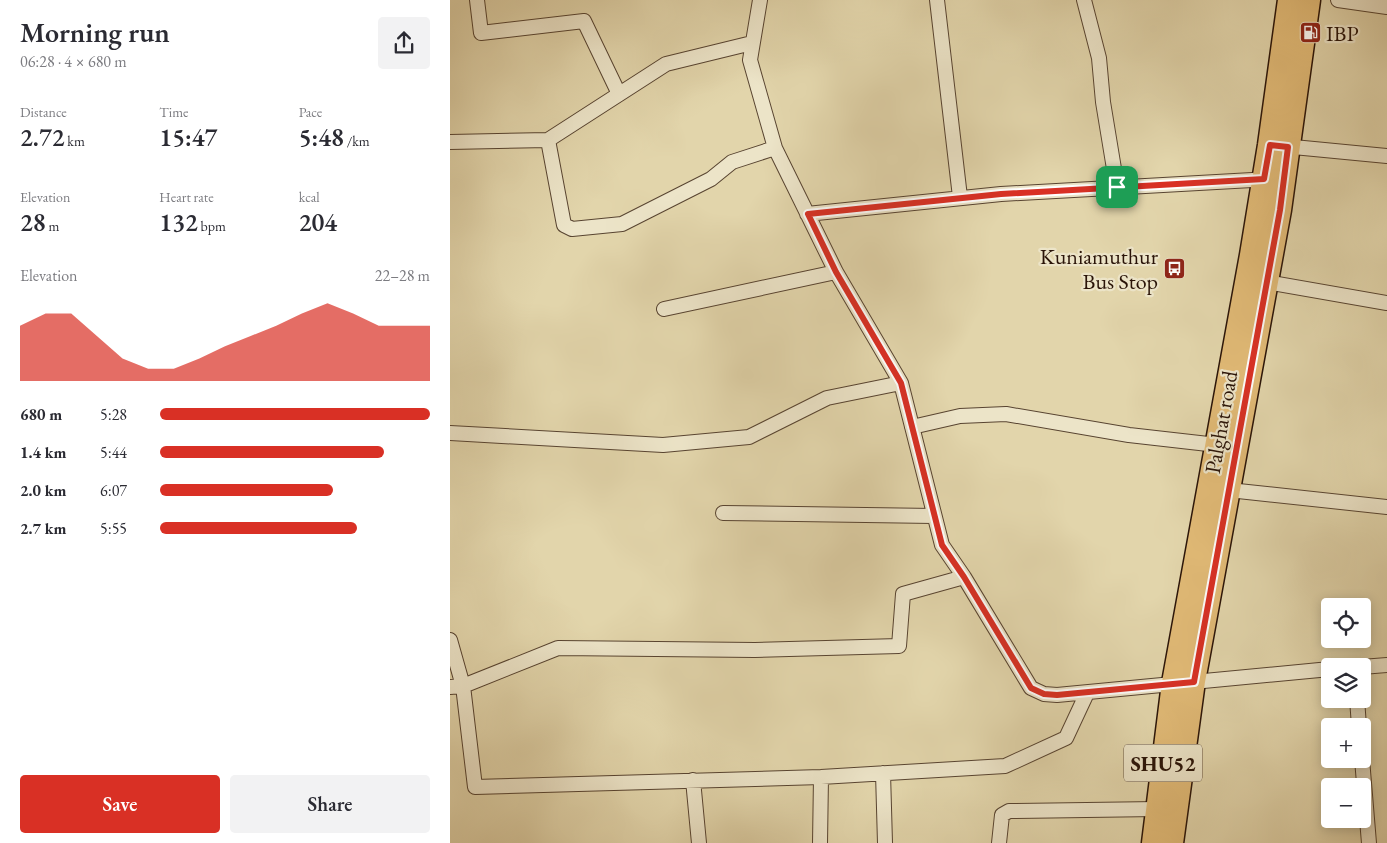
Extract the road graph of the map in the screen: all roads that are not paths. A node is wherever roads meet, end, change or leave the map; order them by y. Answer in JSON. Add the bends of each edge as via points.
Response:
{"nodes":[{"id":1,"x":477,"y":0,"type":"edge"},
{"id":2,"x":760,"y":0,"type":"edge"},
{"id":3,"x":937,"y":0,"type":"edge"},
{"id":4,"x":1084,"y":0,"type":"edge"},
{"id":5,"x":1289,"y":0,"type":"edge"},
{"id":6,"x":1309,"y":0,"type":"edge"},
{"id":7,"x":1338,"y":0,"type":"edge"},
{"id":8,"x":1387,"y":7,"type":"edge"},
{"id":9,"x":752,"y":43,"type":"junction"},
{"id":10,"x":619,"y":94,"type":"junction"},
{"id":11,"x":548,"y":140,"type":"junction"},
{"id":12,"x":450,"y":142,"type":"edge"},
{"id":13,"x":1279,"y":146,"type":"junction"},
{"id":14,"x":775,"y":148,"type":"junction"},
{"id":15,"x":1387,"y":156,"type":"edge"},
{"id":16,"x":1274,"y":179,"type":"junction"},
{"id":17,"x":1117,"y":187,"type":"junction"},
{"id":18,"x":960,"y":197,"type":"junction"},
{"id":19,"x":808,"y":214,"type":"junction"},
{"id":20,"x":836,"y":272,"type":"junction"},
{"id":21,"x":1267,"y":282,"type":"junction"},
{"id":22,"x":1387,"y":303,"type":"edge"},
{"id":23,"x":664,"y":309,"type":"dead end"},
{"id":24,"x":901,"y":383,"type":"junction"},
{"id":25,"x":912,"y":427,"type":"junction"},
{"id":26,"x":450,"y":433,"type":"edge"},
{"id":27,"x":1217,"y":445,"type":"junction"},
{"id":28,"x":1229,"y":490,"type":"junction"},
{"id":29,"x":1387,"y":507,"type":"edge"},
{"id":30,"x":723,"y":514,"type":"dead end"},
{"id":31,"x":934,"y":516,"type":"junction"},
{"id":32,"x":964,"y":577,"type":"junction"},
{"id":33,"x":450,"y":640,"type":"edge"},
{"id":34,"x":1387,"y":665,"type":"edge"},
{"id":35,"x":1371,"y":666,"type":"edge"},
{"id":36,"x":1321,"y":670,"type":"edge"},
{"id":37,"x":1183,"y":682,"type":"junction"},
{"id":38,"x":456,"y":686,"type":"edge"},
{"id":39,"x":1087,"y":693,"type":"junction"},
{"id":40,"x":1363,"y":768,"type":"edge"},
{"id":41,"x":883,"y":773,"type":"junction"},
{"id":42,"x":821,"y":776,"type":"junction"},
{"id":43,"x":693,"y":780,"type":"junction"},
{"id":44,"x":1158,"y":809,"type":"junction"},
{"id":45,"x":699,"y":843,"type":"edge"},
{"id":46,"x":820,"y":843,"type":"edge"},
{"id":47,"x":885,"y":843,"type":"edge"},
{"id":48,"x":999,"y":843,"type":"edge"},
{"id":49,"x":1153,"y":843,"type":"edge"},
{"id":50,"x":1172,"y":843,"type":"edge"},
{"id":51,"x":1369,"y":843,"type":"edge"}],
"edges":[{"from":1,"to":10,"type":"street","via":[[481,33],[584,21]]},
{"from":2,"to":9,"type":"street"},
{"from":3,"to":18,"type":"street"},
{"from":4,"to":17,"type":"street","via":[[1099,58]]},
{"from":5,"to":13,"type":"main road","name":"Palghat road","number":"SHU52"},
{"from":6,"to":13,"type":"main road","name":"Palghat road","number":"SHU52"},
{"from":7,"to":8,"type":"street"},
{"from":9,"to":10,"type":"street","via":[[666,64]]},
{"from":9,"to":14,"type":"street","via":[[750,60]]},
{"from":10,"to":11,"type":"street"},
{"from":11,"to":12,"type":"street"},
{"from":11,"to":14,"type":"street","via":[[564,225],[572,229],[622,224],[711,179],[732,162]]},
{"from":13,"to":15,"type":"street"},
{"from":13,"to":16,"type":"main road","name":"Palghat road","number":"SHU52"},
{"from":14,"to":19,"type":"street"},
{"from":16,"to":17,"type":"street"},
{"from":16,"to":21,"type":"main road","name":"Palghat road","number":"SHU52","via":[[1280,210]]},
{"from":16,"to":27,"type":"main road","name":"Palghat road","number":"SHU52"},
{"from":17,"to":18,"type":"street"},
{"from":18,"to":19,"type":"street"},
{"from":19,"to":20,"type":"street"},
{"from":20,"to":23,"type":"street"},
{"from":20,"to":24,"type":"street"},
{"from":21,"to":22,"type":"street"},
{"from":21,"to":28,"type":"main road","name":"Palghat road","number":"SHU52"},
{"from":24,"to":25,"type":"street"},
{"from":24,"to":26,"type":"street","via":[[827,398],[749,437],[663,444]]},
{"from":25,"to":27,"type":"street","via":[[960,416],[1006,414],[1128,435]]},
{"from":25,"to":31,"type":"street"},
{"from":27,"to":37,"type":"main road","name":"Palghat road","number":"SHU52"},
{"from":28,"to":29,"type":"street"},
{"from":28,"to":37,"type":"main road","name":"Palghat road","number":"SHU52"},
{"from":30,"to":31,"type":"street"},
{"from":31,"to":32,"type":"street","via":[[942,545]]},
{"from":32,"to":38,"type":"street","via":[[903,594],[899,646],[755,650],[558,648]]},
{"from":32,"to":39,"type":"street","via":[[1031,688],[1044,694]]},
{"from":33,"to":38,"type":"street"},
{"from":34,"to":35,"type":"street"},
{"from":36,"to":37,"type":"street"},
{"from":37,"to":39,"type":"street"},
{"from":37,"to":44,"type":"main road","name":"Palghat road","number":"SHU52"},
{"from":37,"to":50,"type":"main road","name":"Palghat road","number":"SHU52"},
{"from":38,"to":43,"type":"street","via":[[476,786]]},
{"from":39,"to":41,"type":"street","via":[[1066,738],[1005,766]]},
{"from":40,"to":51,"type":"street"},
{"from":41,"to":42,"type":"street"},
{"from":41,"to":47,"type":"street"},
{"from":42,"to":43,"type":"street"},
{"from":42,"to":46,"type":"street"},
{"from":43,"to":45,"type":"street"},
{"from":44,"to":48,"type":"street","via":[[1009,811],[1002,815]]},
{"from":44,"to":49,"type":"main road","name":"Palghat road","number":"SHU52"}]}
